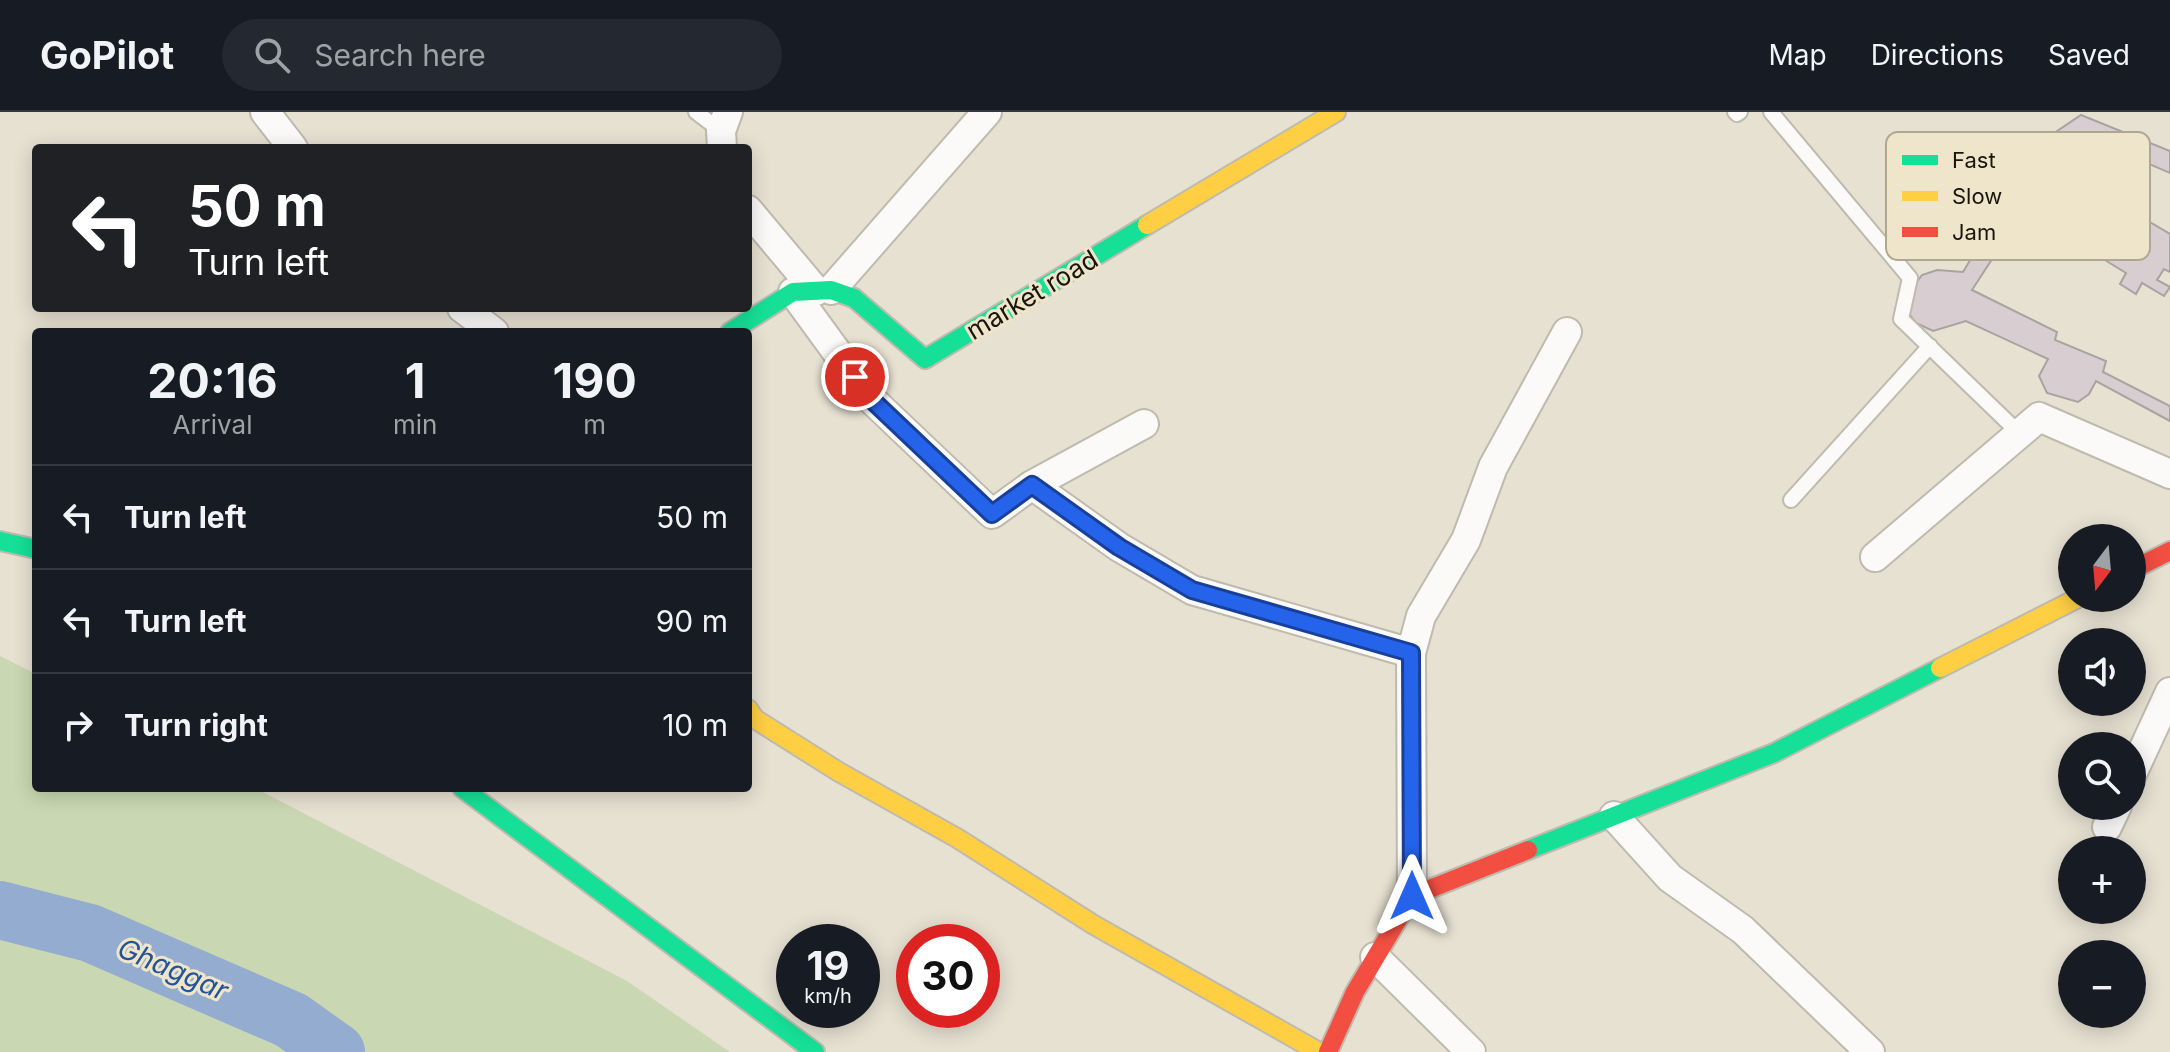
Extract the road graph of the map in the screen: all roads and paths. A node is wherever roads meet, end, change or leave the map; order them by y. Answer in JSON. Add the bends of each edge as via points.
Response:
{"nodes":[{"id":1,"x":265,"y":112,"type":"edge"},
{"id":2,"x":696,"y":112,"type":"edge"},
{"id":3,"x":987,"y":112,"type":"edge"},
{"id":4,"x":1336,"y":112,"type":"edge"},
{"id":5,"x":1771,"y":112,"type":"edge"},
{"id":6,"x":724,"y":130,"type":"edge"},
{"id":7,"x":290,"y":144,"type":"edge"},
{"id":8,"x":752,"y":215,"type":"edge"},
{"id":9,"x":1886,"y":249,"type":"edge"},
{"id":10,"x":1895,"y":260,"type":"edge"},
{"id":11,"x":813,"y":291,"type":"junction"},
{"id":12,"x":467,"y":312,"type":"edge"},
{"id":13,"x":489,"y":328,"type":"edge"},
{"id":14,"x":738,"y":328,"type":"edge"},
{"id":15,"x":1567,"y":332,"type":"dead end"},
{"id":16,"x":1930,"y":346,"type":"junction"},
{"id":17,"x":1144,"y":424,"type":"dead end"},
{"id":18,"x":2020,"y":434,"type":"junction"},
{"id":19,"x":2170,"y":474,"type":"edge"},
{"id":20,"x":1032,"y":485,"type":"junction"},
{"id":21,"x":1791,"y":500,"type":"dead end"},
{"id":22,"x":0,"y":541,"type":"edge"},
{"id":23,"x":32,"y":548,"type":"edge"},
{"id":24,"x":2170,"y":551,"type":"edge"},
{"id":25,"x":1875,"y":557,"type":"dead end"},
{"id":26,"x":2146,"y":563,"type":"edge"},
{"id":27,"x":2058,"y":608,"type":"edge"},
{"id":28,"x":1411,"y":653,"type":"junction"},
{"id":29,"x":2170,"y":692,"type":"edge"},
{"id":30,"x":752,"y":715,"type":"edge"},
{"id":31,"x":2146,"y":744,"type":"edge"},
{"id":32,"x":467,"y":792,"type":"edge"},
{"id":33,"x":1614,"y":816,"type":"junction"},
{"id":34,"x":1412,"y":896,"type":"junction"},
{"id":35,"x":1375,"y":957,"type":"junction"},
{"id":36,"x":815,"y":1052,"type":"edge"},
{"id":37,"x":1319,"y":1052,"type":"edge"},
{"id":38,"x":1328,"y":1052,"type":"edge"},
{"id":39,"x":1471,"y":1052,"type":"edge"},
{"id":40,"x":1870,"y":1052,"type":"edge"}],
"edges":[{"from":1,"to":7,"type":"street"},
{"from":2,"to":6,"type":"lane"},
{"from":3,"to":11,"type":"street"},
{"from":4,"to":11,"type":"street","name":"market road","via":[[925,359],[854,298]]},
{"from":5,"to":9,"type":"lane"},
{"from":8,"to":11,"type":"street"},
{"from":10,"to":16,"type":"lane","via":[[1910,278],[1901,319]]},
{"from":11,"to":14,"type":"street"},
{"from":11,"to":20,"type":"street","via":[[871,399],[992,514]]},
{"from":12,"to":13,"type":"street"},
{"from":15,"to":28,"type":"street","via":[[1493,467],[1466,540],[1421,616]]},
{"from":16,"to":18,"type":"lane"},
{"from":16,"to":21,"type":"lane"},
{"from":17,"to":20,"type":"street"},
{"from":18,"to":19,"type":"street","via":[[2039,417]]},
{"from":18,"to":25,"type":"street"},
{"from":20,"to":28,"type":"street","via":[[1119,547],[1192,590]]},
{"from":22,"to":23,"type":"street"},
{"from":24,"to":26,"type":"street"},
{"from":27,"to":33,"type":"street","via":[[1774,753]]},
{"from":28,"to":34,"type":"street"},
{"from":29,"to":31,"type":"street"},
{"from":30,"to":37,"type":"street","via":[[1094,925]]},
{"from":32,"to":36,"type":"street"},
{"from":33,"to":34,"type":"street"},
{"from":33,"to":40,"type":"street","via":[[1670,878],[1743,930]]},
{"from":34,"to":35,"type":"street"},
{"from":35,"to":38,"type":"street"},
{"from":35,"to":39,"type":"street"}]}
